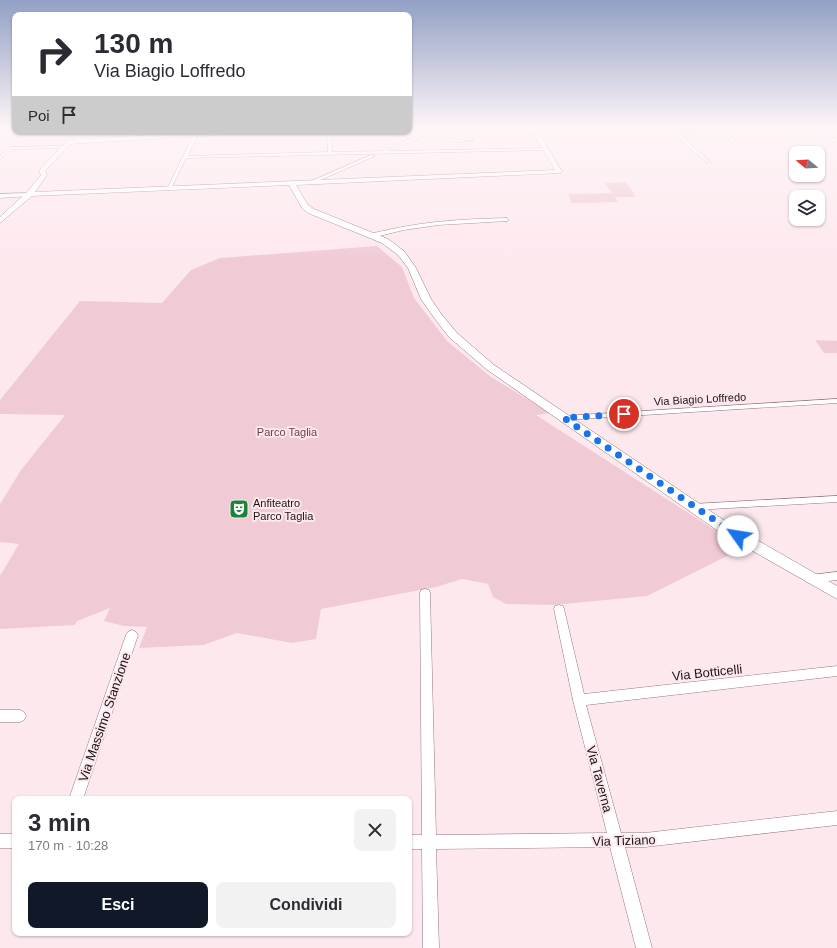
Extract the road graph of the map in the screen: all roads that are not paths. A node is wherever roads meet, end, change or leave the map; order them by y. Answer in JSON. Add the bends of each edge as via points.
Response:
{"nodes":[{"id":1,"x":42,"y":171,"type":"edge"},
{"id":2,"x":178,"y":171,"type":"edge"},
{"id":3,"x":336,"y":171,"type":"edge"},
{"id":4,"x":559,"y":171,"type":"edge"},
{"id":5,"x":309,"y":183,"type":"junction"},
{"id":6,"x":292,"y":184,"type":"junction"},
{"id":7,"x":169,"y":189,"type":"junction"},
{"id":8,"x":30,"y":194,"type":"junction"},
{"id":9,"x":0,"y":196,"type":"edge"},
{"id":10,"x":506,"y":220,"type":"dead end"},
{"id":11,"x":0,"y":221,"type":"edge"},
{"id":12,"x":371,"y":236,"type":"junction"},
{"id":13,"x":837,"y":401,"type":"edge"},
{"id":14,"x":564,"y":418,"type":"junction"},
{"id":15,"x":837,"y":498,"type":"edge"},
{"id":16,"x":694,"y":507,"type":"junction"},
{"id":17,"x":837,"y":576,"type":"edge"},
{"id":18,"x":810,"y":579,"type":"junction"},
{"id":19,"x":425,"y":593,"type":"dead end"},
{"id":20,"x":837,"y":594,"type":"edge"},
{"id":21,"x":559,"y":609,"type":"dead end"},
{"id":22,"x":132,"y":635,"type":"dead end"},
{"id":23,"x":837,"y":671,"type":"edge"},
{"id":24,"x":579,"y":700,"type":"junction"},
{"id":25,"x":0,"y":716,"type":"edge"},
{"id":26,"x":20,"y":716,"type":"dead end"},
{"id":27,"x":77,"y":796,"type":"edge"},
{"id":28,"x":837,"y":818,"type":"edge"},
{"id":29,"x":0,"y":841,"type":"edge"},
{"id":30,"x":12,"y":841,"type":"edge"},
{"id":31,"x":616,"y":841,"type":"junction"},
{"id":32,"x":412,"y":842,"type":"edge"},
{"id":33,"x":429,"y":842,"type":"junction"},
{"id":34,"x":431,"y":948,"type":"edge"},
{"id":35,"x":644,"y":948,"type":"edge"}],
"edges":[{"from":1,"to":8,"type":"street","via":[[44,175]]},
{"from":2,"to":7,"type":"street"},
{"from":3,"to":5,"type":"street"},
{"from":4,"to":5,"type":"street"},
{"from":5,"to":6,"type":"street"},
{"from":6,"to":7,"type":"street"},
{"from":6,"to":12,"type":"street","via":[[305,206],[311,211]]},
{"from":7,"to":8,"type":"street"},
{"from":8,"to":9,"type":"street"},
{"from":8,"to":11,"type":"street"},
{"from":10,"to":12,"type":"street","via":[[398,228]]},
{"from":12,"to":14,"type":"street","via":[[385,241],[401,252],[412,268],[426,299],[452,335],[490,367]]},
{"from":13,"to":14,"type":"street","name":"Via Biagio Loffredo"},
{"from":14,"to":16,"type":"street"},
{"from":15,"to":16,"type":"street"},
{"from":16,"to":18,"type":"street"},
{"from":17,"to":18,"type":"street"},
{"from":18,"to":20,"type":"street"},
{"from":19,"to":33,"type":"street"},
{"from":21,"to":24,"type":"street","name":"Via Taverna"},
{"from":22,"to":27,"type":"street","name":"Via Massimo Stanzione"},
{"from":23,"to":24,"type":"street","name":"Via Botticelli"},
{"from":24,"to":31,"type":"street","name":"Via Taverna"},
{"from":25,"to":26,"type":"street"},
{"from":28,"to":31,"type":"street","name":"Via Tiziano","via":[[645,840]]},
{"from":29,"to":30,"type":"street"},
{"from":31,"to":33,"type":"street","name":"Via Tiziano"},
{"from":31,"to":35,"type":"street","name":"Via Taverna"},
{"from":32,"to":33,"type":"street","name":"Via Tiziano"},
{"from":33,"to":34,"type":"street"}]}
